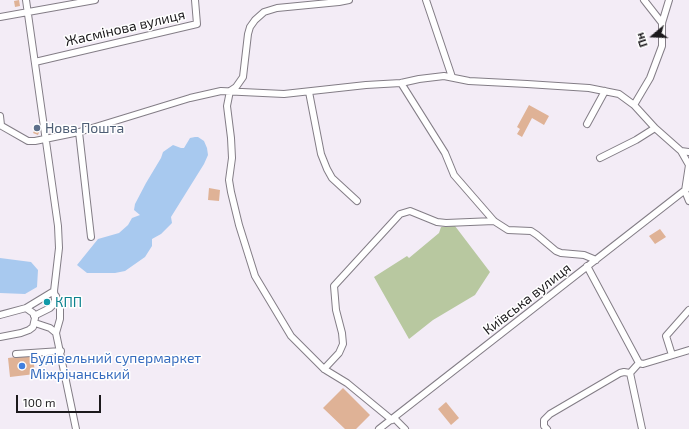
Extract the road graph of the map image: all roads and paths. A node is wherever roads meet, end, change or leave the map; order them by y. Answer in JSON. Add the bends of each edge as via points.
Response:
{"nodes":[{"id":1,"x":26,"y":0,"type":"edge"},
{"id":2,"x":95,"y":0,"type":"edge"},
{"id":3,"x":195,"y":0,"type":"edge"},
{"id":4,"x":349,"y":0,"type":"edge"},
{"id":5,"x":426,"y":0,"type":"edge"},
{"id":6,"x":644,"y":0,"type":"edge"},
{"id":7,"x":669,"y":0,"type":"edge"},
{"id":8,"x":28,"y":13,"type":"junction"},
{"id":9,"x":0,"y":17,"type":"edge"},
{"id":10,"x":662,"y":23,"type":"junction"},
{"id":11,"x":35,"y":62,"type":"junction"},
{"id":12,"x":452,"y":77,"type":"junction"},
{"id":13,"x":401,"y":83,"type":"junction"},
{"id":14,"x":230,"y":91,"type":"junction"},
{"id":15,"x":605,"y":91,"type":"junction"},
{"id":16,"x":309,"y":92,"type":"junction"},
{"id":17,"x":634,"y":105,"type":"junction"},
{"id":18,"x":0,"y":116,"type":"edge"},
{"id":19,"x":587,"y":124,"type":"dead end"},
{"id":20,"x":1,"y":125,"type":"edge"},
{"id":21,"x":655,"y":128,"type":"junction"},
{"id":22,"x":79,"y":132,"type":"junction"},
{"id":23,"x":46,"y":140,"type":"junction"},
{"id":24,"x":681,"y":151,"type":"junction"},
{"id":25,"x":689,"y":152,"type":"edge"},
{"id":26,"x":600,"y":158,"type":"dead end"},
{"id":27,"x":689,"y":161,"type":"edge"},
{"id":28,"x":689,"y":166,"type":"edge"},
{"id":29,"x":687,"y":189,"type":"edge"},
{"id":30,"x":356,"y":201,"type":"dead end"},
{"id":31,"x":689,"y":201,"type":"edge"},
{"id":32,"x":494,"y":221,"type":"junction"},
{"id":33,"x":92,"y":237,"type":"dead end"},
{"id":34,"x":596,"y":260,"type":"junction"},
{"id":35,"x":587,"y":266,"type":"junction"},
{"id":36,"x":54,"y":291,"type":"junction"},
{"id":37,"x":26,"y":308,"type":"junction"},
{"id":38,"x":689,"y":310,"type":"edge"},
{"id":39,"x":0,"y":315,"type":"edge"},
{"id":40,"x":34,"y":316,"type":"junction"},
{"id":41,"x":35,"y":323,"type":"junction"},
{"id":42,"x":56,"y":333,"type":"junction"},
{"id":43,"x":0,"y":337,"type":"edge"},
{"id":44,"x":689,"y":350,"type":"edge"},
{"id":45,"x":61,"y":351,"type":"junction"},
{"id":46,"x":16,"y":354,"type":"dead end"},
{"id":47,"x":672,"y":355,"type":"junction"},
{"id":48,"x":639,"y":363,"type":"junction"},
{"id":49,"x":324,"y":369,"type":"junction"},
{"id":50,"x":630,"y":373,"type":"junction"},
{"id":51,"x":393,"y":419,"type":"junction"},
{"id":52,"x":76,"y":429,"type":"edge"},
{"id":53,"x":379,"y":429,"type":"edge"},
{"id":54,"x":405,"y":429,"type":"edge"},
{"id":55,"x":547,"y":429,"type":"edge"},
{"id":56,"x":642,"y":429,"type":"edge"}],
"edges":[{"from":1,"to":8,"type":"street"},
{"from":2,"to":8,"type":"street"},
{"from":3,"to":11,"type":"street","name":"Жасмінова вулиця","via":[[196,24]]},
{"from":4,"to":14,"type":"street","via":[[277,8],[264,12],[250,27],[243,77]]},
{"from":5,"to":12,"type":"street"},
{"from":6,"to":10,"type":"street"},
{"from":7,"to":10,"type":"street"},
{"from":8,"to":9,"type":"street"},
{"from":8,"to":11,"type":"street"},
{"from":10,"to":17,"type":"street","via":[[662,46],[650,78]]},
{"from":11,"to":23,"type":"street"},
{"from":12,"to":13,"type":"street","via":[[434,76]]},
{"from":12,"to":15,"type":"street","via":[[469,81]]},
{"from":13,"to":16,"type":"street"},
{"from":13,"to":32,"type":"street","via":[[445,153],[454,175]]},
{"from":14,"to":16,"type":"street","via":[[284,94]]},
{"from":14,"to":22,"type":"street","via":[[190,98]]},
{"from":14,"to":49,"type":"street","via":[[227,106],[232,158],[229,180],[255,276],[291,336]]},
{"from":15,"to":17,"type":"street","via":[[619,94]]},
{"from":15,"to":19,"type":"street"},
{"from":16,"to":30,"type":"street","via":[[321,154],[327,169],[332,178]]},
{"from":17,"to":21,"type":"street"},
{"from":18,"to":20,"type":"street"},
{"from":20,"to":23,"type":"street","via":[[28,141]]},
{"from":21,"to":24,"type":"street"},
{"from":21,"to":26,"type":"street"},
{"from":22,"to":23,"type":"street"},
{"from":22,"to":33,"type":"street"},
{"from":23,"to":36,"type":"street","via":[[58,226],[59,248]]},
{"from":24,"to":25,"type":"street"},
{"from":24,"to":28,"type":"street"},
{"from":27,"to":28,"type":"street"},
{"from":28,"to":29,"type":"street"},
{"from":29,"to":31,"type":"street"},
{"from":29,"to":34,"type":"street","name":"Київська вулиця"},
{"from":32,"to":34,"type":"street","via":[[508,230],[531,231],[561,253],[584,255]]},
{"from":32,"to":49,"type":"street","via":[[446,223],[437,222],[410,210],[400,214],[334,286],[342,344],[339,353]]},
{"from":34,"to":35,"type":"street","name":"Київська вулиця"},
{"from":35,"to":48,"type":"street"},
{"from":35,"to":51,"type":"street","name":"Київська вулиця"},
{"from":36,"to":37,"type":"street"},
{"from":36,"to":40,"type":"street","via":[[54,304]]},
{"from":36,"to":42,"type":"street","via":[[60,306]]},
{"from":37,"to":39,"type":"street"},
{"from":37,"to":40,"type":"street"},
{"from":38,"to":47,"type":"street","via":[[666,336]]},
{"from":40,"to":41,"type":"street"},
{"from":41,"to":42,"type":"street"},
{"from":41,"to":43,"type":"street","via":[[29,330]]},
{"from":42,"to":45,"type":"street"},
{"from":44,"to":47,"type":"street"},
{"from":45,"to":46,"type":"street"},
{"from":45,"to":52,"type":"street"},
{"from":47,"to":48,"type":"street"},
{"from":48,"to":50,"type":"street"},
{"from":49,"to":51,"type":"street","via":[[347,383]]},
{"from":50,"to":55,"type":"street","via":[[620,373],[550,414],[544,420]]},
{"from":50,"to":56,"type":"street"},
{"from":51,"to":53,"type":"street","name":"Київська вулиця"},
{"from":51,"to":54,"type":"street"}]}
